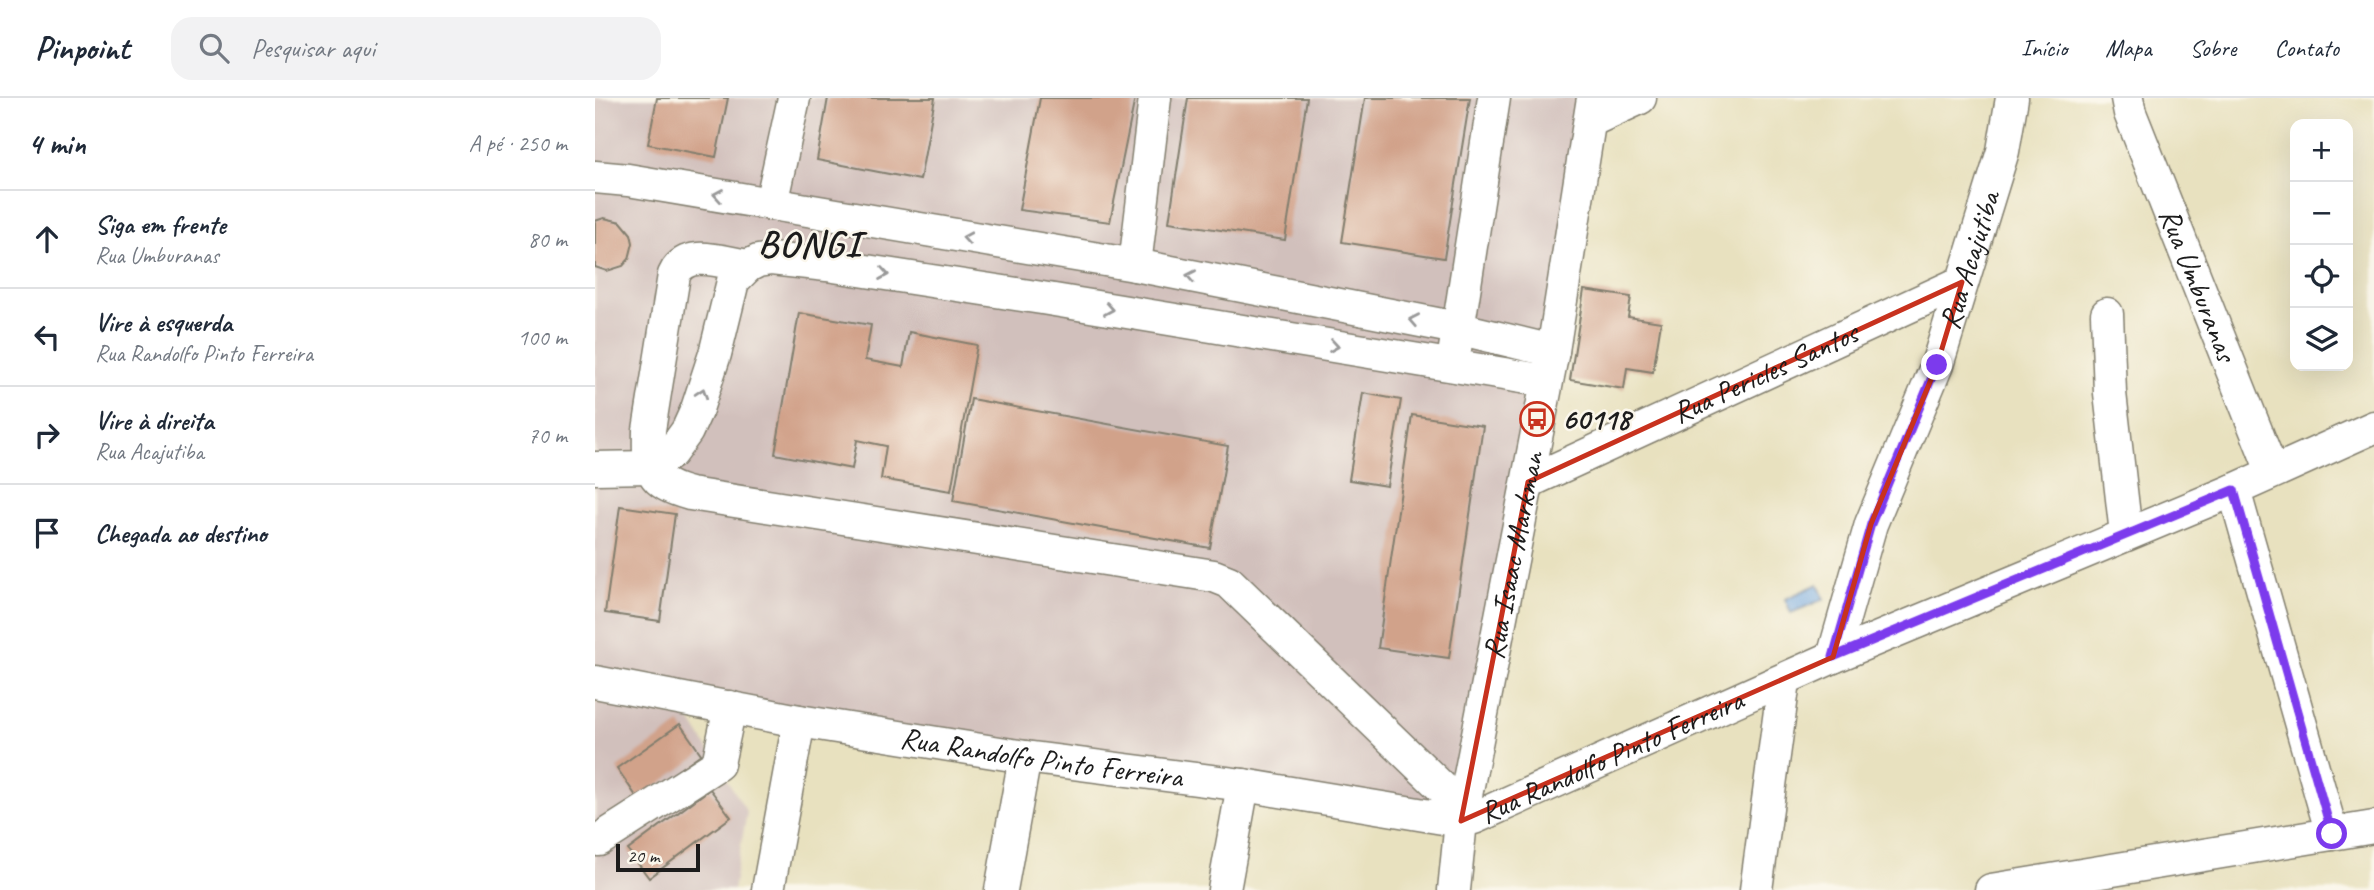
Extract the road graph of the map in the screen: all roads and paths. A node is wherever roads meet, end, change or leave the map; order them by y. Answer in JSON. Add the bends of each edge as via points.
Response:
{"nodes":[{"id":1,"x":794,"y":98,"type":"edge"},
{"id":2,"x":1155,"y":98,"type":"edge"},
{"id":3,"x":1494,"y":98,"type":"edge"},
{"id":4,"x":1640,"y":98,"type":"edge"},
{"id":5,"x":2012,"y":98,"type":"edge"},
{"id":6,"x":2127,"y":98,"type":"edge"},
{"id":7,"x":1591,"y":109,"type":"edge"},
{"id":8,"x":595,"y":177,"type":"edge"},
{"id":9,"x":771,"y":204,"type":"junction"},
{"id":10,"x":1046,"y":252,"type":"junction"},
{"id":11,"x":1135,"y":265,"type":"junction"},
{"id":12,"x":748,"y":266,"type":"junction"},
{"id":13,"x":1962,"y":282,"type":"junction"},
{"id":14,"x":1042,"y":298,"type":"junction"},
{"id":15,"x":2107,"y":314,"type":"dead end"},
{"id":16,"x":1457,"y":328,"type":"junction"},
{"id":17,"x":1453,"y":365,"type":"junction"},
{"id":18,"x":1550,"y":366,"type":"junction"},
{"id":19,"x":2374,"y":427,"type":"edge"},
{"id":20,"x":650,"y":467,"type":"junction"},
{"id":21,"x":595,"y":468,"type":"edge"},
{"id":22,"x":2272,"y":471,"type":"junction"},
{"id":23,"x":1528,"y":482,"type":"junction"},
{"id":24,"x":2234,"y":490,"type":"junction"},
{"id":25,"x":2126,"y":534,"type":"junction"},
{"id":26,"x":1833,"y":657,"type":"junction"},
{"id":27,"x":595,"y":681,"type":"edge"},
{"id":28,"x":1784,"y":681,"type":"junction"},
{"id":29,"x":730,"y":707,"type":"junction"},
{"id":30,"x":799,"y":720,"type":"junction"},
{"id":31,"x":1025,"y":757,"type":"junction"},
{"id":32,"x":1243,"y":785,"type":"junction"},
{"id":33,"x":1463,"y":815,"type":"junction"},
{"id":34,"x":2374,"y":827,"type":"edge"},
{"id":35,"x":2332,"y":834,"type":"junction"},
{"id":36,"x":596,"y":848,"type":"edge"},
{"id":37,"x":2059,"y":884,"type":"edge"},
{"id":38,"x":768,"y":890,"type":"edge"},
{"id":39,"x":1001,"y":890,"type":"edge"},
{"id":40,"x":1224,"y":890,"type":"edge"},
{"id":41,"x":1454,"y":890,"type":"edge"},
{"id":42,"x":1756,"y":890,"type":"edge"},
{"id":43,"x":1991,"y":890,"type":"edge"}],
"edges":[{"from":1,"to":9,"type":"street"},
{"from":2,"to":11,"type":"street"},
{"from":3,"to":16,"type":"street"},
{"from":4,"to":7,"type":"street"},
{"from":5,"to":13,"type":"street","name":"Rua Acajutiba","via":[[2003,151]]},
{"from":6,"to":22,"type":"street","name":"Rua Umburanas"},
{"from":7,"to":18,"type":"street","name":"Rua Isaac Markman"},
{"from":9,"to":8,"type":"street","one_way":true},
{"from":10,"to":9,"type":"street","one_way":true},
{"from":10,"to":11,"type":"street"},
{"from":10,"to":14,"type":"street"},
{"from":16,"to":11,"type":"street","one_way":true},
{"from":12,"to":14,"type":"street","one_way":true,"via":[[771,259],[813,263]]},
{"from":20,"to":12,"type":"street","one_way":true,"via":[[671,453],[693,420],[733,281]]},
{"from":12,"to":20,"type":"street","via":[[697,258],[678,266],[649,430]]},
{"from":13,"to":23,"type":"street","name":"Rua Pericles Santos"},
{"from":13,"to":26,"type":"street","name":"Rua Acajutiba","via":[[1937,365],[1871,524]]},
{"from":14,"to":17,"type":"street","one_way":true},
{"from":15,"to":25,"type":"street","via":[[2110,393]]},
{"from":16,"to":17,"type":"street"},
{"from":16,"to":18,"type":"street"},
{"from":17,"to":18,"type":"street"},
{"from":18,"to":23,"type":"street","name":"Rua Isaac Markman"},
{"from":19,"to":22,"type":"street","name":"Rua Randolfo Pinto Ferreira"},
{"from":20,"to":21,"type":"street"},
{"from":20,"to":33,"type":"street","via":[[670,488],[690,494],[1230,582]]},
{"from":22,"to":24,"type":"street","name":"Rua Randolfo Pinto Ferreira"},
{"from":23,"to":33,"type":"street","name":"Rua Isaac Markman"},
{"from":24,"to":25,"type":"street","name":"Rua Randolfo Pinto Ferreira"},
{"from":24,"to":35,"type":"street"},
{"from":25,"to":26,"type":"street","name":"Rua Randolfo Pinto Ferreira"},
{"from":26,"to":28,"type":"street","name":"Rua Randolfo Pinto Ferreira"},
{"from":27,"to":29,"type":"street","name":"Rua Randolfo Pinto Ferreira"},
{"from":28,"to":33,"type":"street","name":"Rua Randolfo Pinto Ferreira","via":[[1474,818]]},
{"from":28,"to":42,"type":"street"},
{"from":29,"to":30,"type":"street","name":"Rua Randolfo Pinto Ferreira"},
{"from":29,"to":36,"type":"street","via":[[718,764]]},
{"from":30,"to":31,"type":"street","name":"Rua Randolfo Pinto Ferreira"},
{"from":30,"to":38,"type":"street"},
{"from":31,"to":32,"type":"street","name":"Rua Randolfo Pinto Ferreira"},
{"from":31,"to":39,"type":"street"},
{"from":32,"to":33,"type":"street","name":"Rua Randolfo Pinto Ferreira"},
{"from":32,"to":40,"type":"street"},
{"from":33,"to":41,"type":"street","name":"Rua Isaac Markman"},
{"from":34,"to":35,"type":"street"},
{"from":35,"to":37,"type":"street"},
{"from":37,"to":43,"type":"street"}]}
